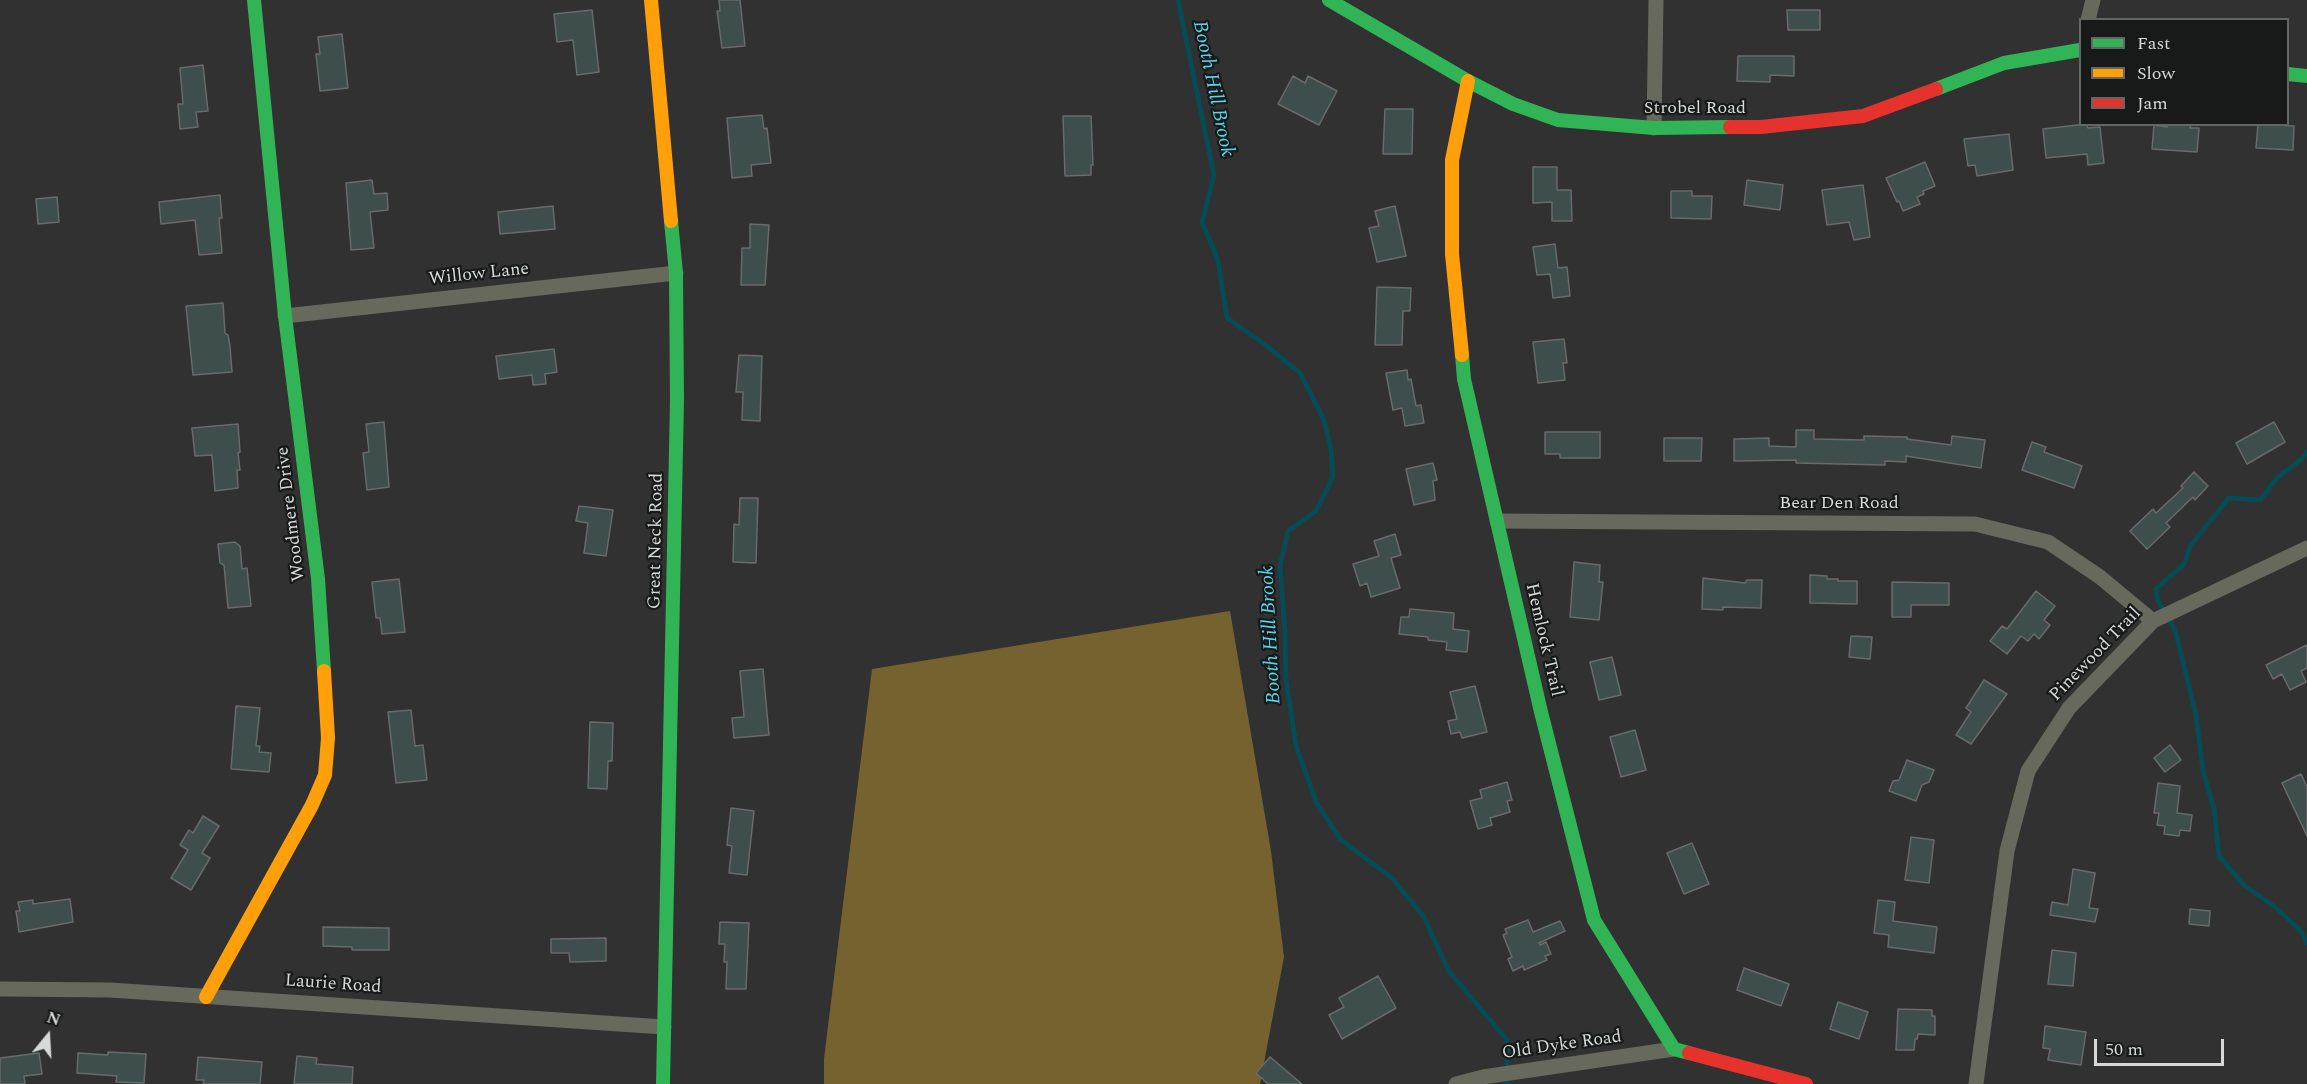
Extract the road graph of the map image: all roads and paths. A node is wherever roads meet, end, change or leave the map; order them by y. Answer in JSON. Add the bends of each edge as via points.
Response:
{"nodes":[{"id":1,"x":254,"y":0,"type":"edge"},
{"id":2,"x":651,"y":0,"type":"edge"},
{"id":3,"x":1329,"y":0,"type":"edge"},
{"id":4,"x":1656,"y":0,"type":"edge"},
{"id":5,"x":2093,"y":0,"type":"edge"},
{"id":6,"x":2088,"y":18,"type":"edge"},
{"id":7,"x":2079,"y":48,"type":"edge"},
{"id":8,"x":2289,"y":74,"type":"edge"},
{"id":9,"x":2307,"y":76,"type":"edge"},
{"id":10,"x":1468,"y":81,"type":"junction"},
{"id":11,"x":1654,"y":128,"type":"junction"},
{"id":12,"x":676,"y":273,"type":"junction"},
{"id":13,"x":285,"y":316,"type":"junction"},
{"id":14,"x":1497,"y":521,"type":"junction"},
{"id":15,"x":2307,"y":548,"type":"edge"},
{"id":16,"x":2156,"y":619,"type":"junction"},
{"id":17,"x":0,"y":989,"type":"edge"},
{"id":18,"x":206,"y":997,"type":"junction"},
{"id":19,"x":664,"y":1027,"type":"junction"},
{"id":20,"x":1674,"y":1049,"type":"junction"},
{"id":21,"x":663,"y":1084,"type":"edge"},
{"id":22,"x":1456,"y":1084,"type":"edge"},
{"id":23,"x":1806,"y":1084,"type":"edge"},
{"id":24,"x":1976,"y":1084,"type":"edge"}],
"edges":[{"from":1,"to":13,"type":"street","name":"Woodmere Drive"},
{"from":2,"to":12,"type":"street","name":"Great Neck Road"},
{"from":3,"to":10,"type":"street","name":"Strobel Road"},
{"from":4,"to":11,"type":"street"},
{"from":5,"to":6,"type":"street"},
{"from":7,"to":11,"type":"street","name":"Strobel Road","via":[[2004,63],[1863,116],[1761,127]]},
{"from":8,"to":9,"type":"street"},
{"from":10,"to":11,"type":"street","name":"Strobel Road","via":[[1513,104],[1558,120]]},
{"from":10,"to":14,"type":"street","name":"Hemlock Trail","via":[[1452,160],[1452,254],[1464,379]]},
{"from":12,"to":13,"type":"street","name":"Willow Lane"},
{"from":12,"to":19,"type":"street","name":"Great Neck Road"},
{"from":13,"to":18,"type":"street","name":"Woodmere Drive","via":[[318,579],[328,738],[325,775]]},
{"from":14,"to":16,"type":"street","name":"Bear Den Road","via":[[1975,524],[2048,542]]},
{"from":14,"to":20,"type":"street","name":"Hemlock Trail","via":[[1594,920]]},
{"from":15,"to":16,"type":"street","name":"Pinewood Trail"},
{"from":16,"to":24,"type":"street","name":"Pinewood Trail","via":[[2069,708],[2028,771],[2007,851]]},
{"from":17,"to":18,"type":"street","name":"Laurie Road","via":[[110,990]]},
{"from":18,"to":19,"type":"street","name":"Laurie Road"},
{"from":19,"to":21,"type":"street","name":"Great Neck Road"},
{"from":20,"to":22,"type":"street","name":"Old Dyke Road"},
{"from":20,"to":23,"type":"street"}]}
